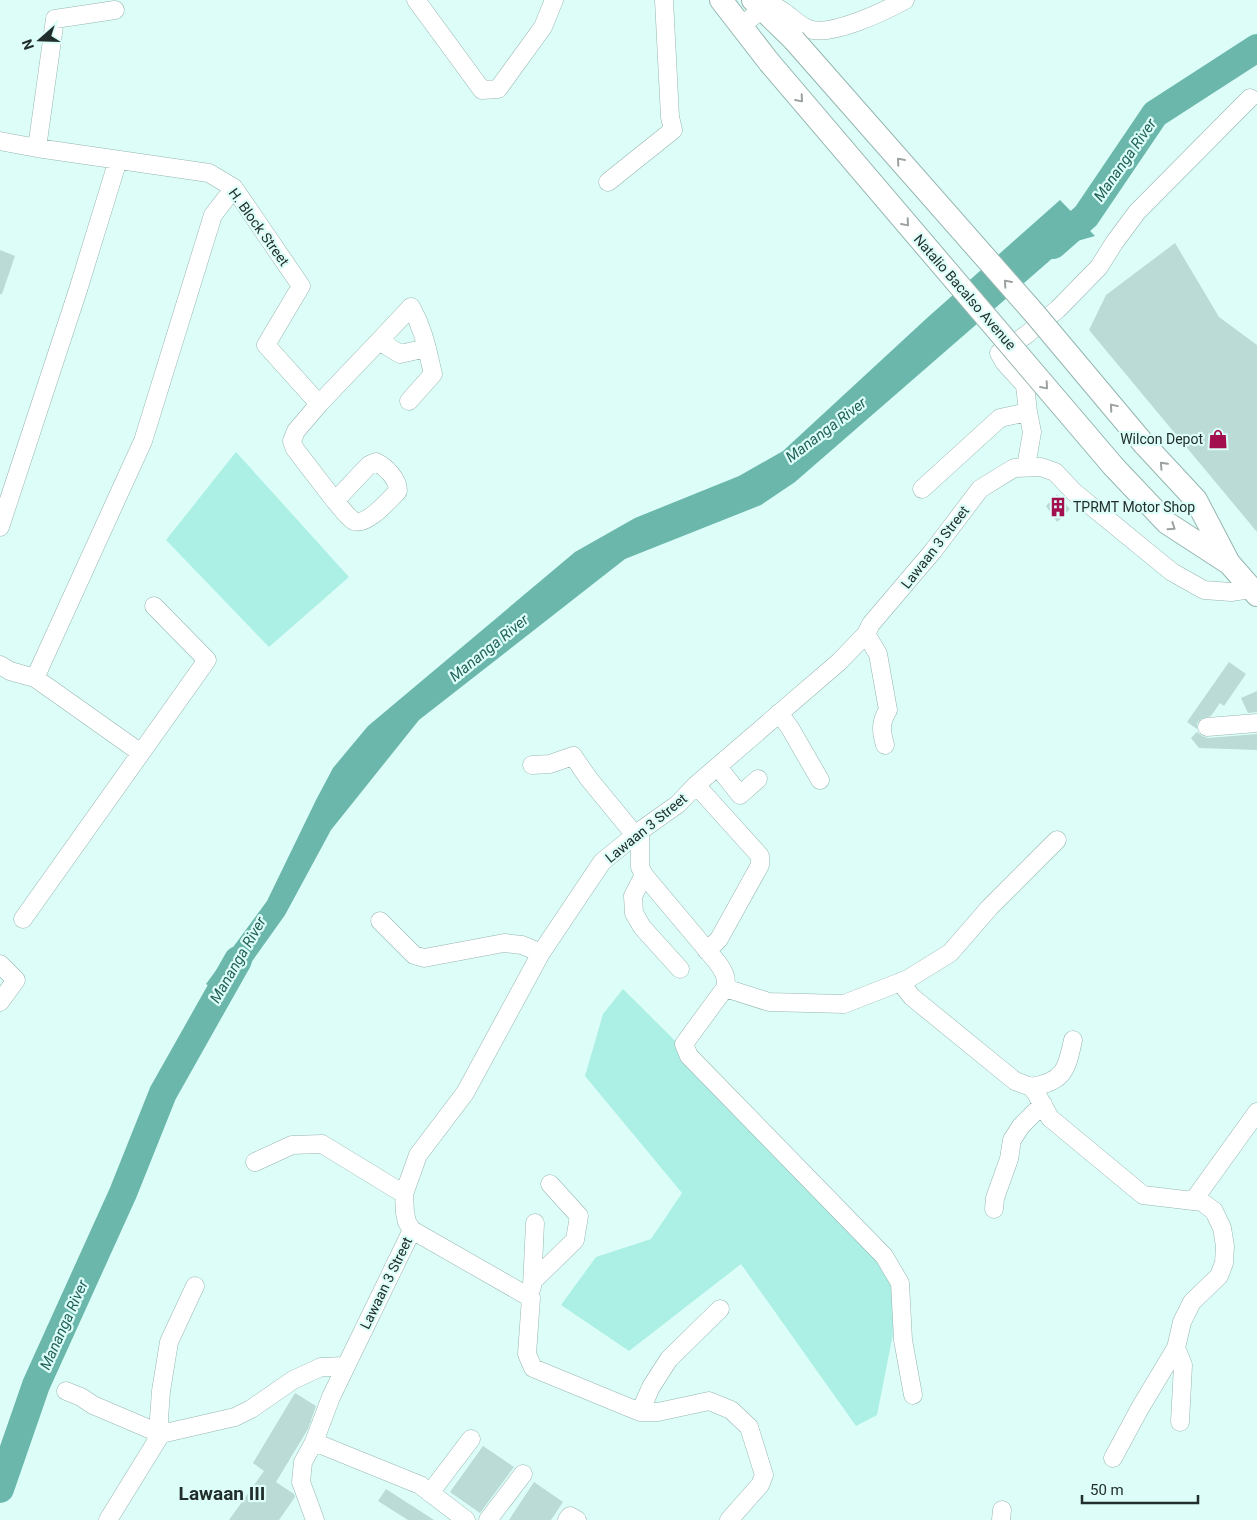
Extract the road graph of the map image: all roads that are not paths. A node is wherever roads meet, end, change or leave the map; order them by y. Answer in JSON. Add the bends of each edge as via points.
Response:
{"nodes":[{"id":1,"x":416,"y":0,"type":"edge"},
{"id":2,"x":554,"y":0,"type":"edge"},
{"id":3,"x":664,"y":0,"type":"edge"},
{"id":4,"x":721,"y":0,"type":"edge"},
{"id":5,"x":906,"y":0,"type":"edge"},
{"id":6,"x":757,"y":5,"type":"edge"},
{"id":7,"x":115,"y":10,"type":"dead end"},
{"id":8,"x":741,"y":26,"type":"junction"},
{"id":9,"x":1250,"y":98,"type":"dead end"},
{"id":10,"x":0,"y":141,"type":"edge"},
{"id":11,"x":36,"y":148,"type":"junction"},
{"id":12,"x":118,"y":160,"type":"junction"},
{"id":13,"x":608,"y":182,"type":"dead end"},
{"id":14,"x":234,"y":188,"type":"junction"},
{"id":15,"x":379,"y":341,"type":"junction"},
{"id":16,"x":427,"y":348,"type":"junction"},
{"id":17,"x":409,"y":401,"type":"dead end"},
{"id":18,"x":319,"y":404,"type":"junction"},
{"id":19,"x":1028,"y":412,"type":"junction"},
{"id":20,"x":1026,"y":467,"type":"junction"},
{"id":21,"x":922,"y":489,"type":"dead end"},
{"id":22,"x":335,"y":501,"type":"dead end"},
{"id":23,"x":0,"y":526,"type":"edge"},
{"id":24,"x":1229,"y":563,"type":"junction"},
{"id":25,"x":1254,"y":592,"type":"edge"},
{"id":26,"x":154,"y":606,"type":"dead end"},
{"id":27,"x":866,"y":634,"type":"junction"},
{"id":28,"x":0,"y":665,"type":"edge"},
{"id":29,"x":35,"y":678,"type":"junction"},
{"id":30,"x":780,"y":713,"type":"junction"},
{"id":31,"x":1257,"y":723,"type":"edge"},
{"id":32,"x":1208,"y":727,"type":"dead end"},
{"id":33,"x":885,"y":744,"type":"dead end"},
{"id":34,"x":141,"y":753,"type":"junction"},
{"id":35,"x":532,"y":765,"type":"dead end"},
{"id":36,"x":718,"y":767,"type":"junction"},
{"id":37,"x":758,"y":779,"type":"dead end"},
{"id":38,"x":820,"y":780,"type":"dead end"},
{"id":39,"x":696,"y":786,"type":"junction"},
{"id":40,"x":638,"y":833,"type":"junction"},
{"id":41,"x":1056,"y":840,"type":"dead end"},
{"id":42,"x":644,"y":876,"type":"junction"},
{"id":43,"x":23,"y":919,"type":"dead end"},
{"id":44,"x":380,"y":921,"type":"dead end"},
{"id":45,"x":707,"y":951,"type":"junction"},
{"id":46,"x":541,"y":953,"type":"junction"},
{"id":47,"x":0,"y":964,"type":"edge"},
{"id":48,"x":680,"y":969,"type":"dead end"},
{"id":49,"x":900,"y":982,"type":"junction"},
{"id":50,"x":725,"y":988,"type":"junction"},
{"id":51,"x":0,"y":1002,"type":"edge"},
{"id":52,"x":1073,"y":1040,"type":"dead end"},
{"id":53,"x":1031,"y":1087,"type":"junction"},
{"id":54,"x":1042,"y":1104,"type":"junction"},
{"id":55,"x":1257,"y":1112,"type":"edge"},
{"id":56,"x":255,"y":1162,"type":"dead end"},
{"id":57,"x":550,"y":1184,"type":"dead end"},
{"id":58,"x":404,"y":1194,"type":"junction"},
{"id":59,"x":1192,"y":1201,"type":"junction"},
{"id":60,"x":994,"y":1209,"type":"dead end"},
{"id":61,"x":535,"y":1223,"type":"dead end"},
{"id":62,"x":412,"y":1230,"type":"junction"},
{"id":63,"x":194,"y":1286,"type":"dead end"},
{"id":64,"x":532,"y":1290,"type":"junction"},
{"id":65,"x":720,"y":1309,"type":"dead end"},
{"id":66,"x":1176,"y":1348,"type":"junction"},
{"id":67,"x":346,"y":1366,"type":"junction"},
{"id":68,"x":66,"y":1391,"type":"dead end"},
{"id":69,"x":913,"y":1395,"type":"dead end"},
{"id":70,"x":640,"y":1412,"type":"junction"},
{"id":71,"x":1180,"y":1422,"type":"dead end"},
{"id":72,"x":162,"y":1434,"type":"junction"},
{"id":73,"x":471,"y":1439,"type":"dead end"},
{"id":74,"x":314,"y":1442,"type":"junction"},
{"id":75,"x":1114,"y":1458,"type":"dead end"},
{"id":76,"x":523,"y":1474,"type":"dead end"},
{"id":77,"x":430,"y":1493,"type":"junction"},
{"id":78,"x":108,"y":1520,"type":"edge"},
{"id":79,"x":316,"y":1520,"type":"edge"},
{"id":80,"x":466,"y":1520,"type":"edge"},
{"id":81,"x":488,"y":1520,"type":"edge"},
{"id":82,"x":567,"y":1520,"type":"edge"},
{"id":83,"x":577,"y":1520,"type":"edge"},
{"id":84,"x":729,"y":1520,"type":"edge"}],
"edges":[{"from":1,"to":2,"type":"street","via":[[482,90],[498,88],[543,27]]},
{"from":3,"to":13,"type":"street","via":[[673,130]]},
{"from":4,"to":8,"type":"main road","name":"Natalio Bacalso Avenue"},
{"from":5,"to":6,"type":"street","via":[[855,23],[816,30],[804,27],[773,6]]},
{"from":6,"to":8,"type":"street"},
{"from":24,"to":6,"type":"main road","name":"Natalio Bacalso Avenue","one_way":true,"bridge":true,"via":[[1196,500],[794,40]]},
{"from":7,"to":11,"type":"street","via":[[55,19]]},
{"from":8,"to":24,"type":"main road","name":"Natalio Bacalso Avenue","one_way":true,"bridge":true,"via":[[768,62],[1114,467],[1167,523]]},
{"from":9,"to":19,"type":"street","via":[[1137,212],[1099,267],[1058,309],[999,353],[1026,385]]},
{"from":10,"to":11,"type":"street","name":"H. Block Street"},
{"from":11,"to":12,"type":"street","name":"H. Block Street"},
{"from":12,"to":14,"type":"street","name":"H. Block Street","via":[[209,173]]},
{"from":12,"to":23,"type":"street"},
{"from":14,"to":18,"type":"street","name":"H. Block Street","via":[[301,286],[266,345]]},
{"from":14,"to":29,"type":"street","via":[[213,215],[143,441]]},
{"from":15,"to":16,"type":"street","via":[[400,354]]},
{"from":15,"to":16,"type":"street","via":[[411,307],[422,326]]},
{"from":15,"to":18,"type":"street"},
{"from":16,"to":17,"type":"street","via":[[433,374]]},
{"from":18,"to":22,"type":"street","via":[[296,431],[292,441]]},
{"from":19,"to":20,"type":"street","via":[[1032,432]]},
{"from":19,"to":21,"type":"street","via":[[1000,418]]},
{"from":20,"to":25,"type":"street","name":"Lawaan 3 Street","via":[[1041,466],[1055,472],[1074,492],[1172,572],[1204,590]]},
{"from":20,"to":27,"type":"street","name":"Lawaan 3 Street","via":[[1014,468],[980,489]]},
{"from":24,"to":25,"type":"main road","name":"Natalio Bacalso Avenue"},
{"from":26,"to":34,"type":"street","via":[[207,660]]},
{"from":27,"to":30,"type":"street","name":"Lawaan 3 Street"},
{"from":27,"to":33,"type":"street","via":[[881,665],[888,710],[881,731]]},
{"from":28,"to":29,"type":"street"},
{"from":29,"to":34,"type":"street"},
{"from":30,"to":36,"type":"street","name":"Lawaan 3 Street"},
{"from":30,"to":38,"type":"street"},
{"from":31,"to":32,"type":"street"},
{"from":34,"to":43,"type":"street"},
{"from":35,"to":40,"type":"street","via":[[550,764],[572,756]]},
{"from":36,"to":37,"type":"street","via":[[740,794]]},
{"from":36,"to":39,"type":"street","name":"Lawaan 3 Street"},
{"from":39,"to":40,"type":"street","name":"Lawaan 3 Street","via":[[678,804]]},
{"from":39,"to":45,"type":"street","via":[[760,856],[760,865],[719,938]]},
{"from":40,"to":42,"type":"street","via":[[640,867]]},
{"from":40,"to":46,"type":"street","name":"Lawaan 3 Street","via":[[602,862]]},
{"from":41,"to":49,"type":"street","via":[[950,953]]},
{"from":42,"to":45,"type":"street"},
{"from":42,"to":48,"type":"street","via":[[633,896],[634,913],[642,927]]},
{"from":44,"to":46,"type":"street","via":[[414,955],[424,958],[504,943],[522,945]]},
{"from":45,"to":50,"type":"street","via":[[724,972]]},
{"from":46,"to":58,"type":"street","name":"Lawaan 3 Street","via":[[465,1092],[418,1155]]},
{"from":47,"to":51,"type":"street","via":[[16,980]]},
{"from":49,"to":50,"type":"street","via":[[844,1004],[769,1002]]},
{"from":49,"to":53,"type":"street","via":[[912,996],[1015,1080]]},
{"from":50,"to":69,"type":"street","via":[[684,1044],[689,1056],[884,1256],[900,1284],[903,1340]]},
{"from":52,"to":53,"type":"street","via":[[1068,1065],[1059,1076],[1044,1085]]},
{"from":53,"to":54,"type":"street"},
{"from":54,"to":59,"type":"street","via":[[1050,1118],[1143,1195]]},
{"from":54,"to":60,"type":"street","via":[[1012,1140]]},
{"from":55,"to":59,"type":"street"},
{"from":56,"to":58,"type":"street","via":[[292,1145],[322,1144]]},
{"from":57,"to":64,"type":"street","via":[[579,1216],[575,1240]]},
{"from":58,"to":62,"type":"street","name":"Lawaan 3 Street","via":[[405,1213]]},
{"from":59,"to":66,"type":"street","via":[[1202,1202],[1214,1211],[1225,1246],[1224,1263],[1219,1276],[1192,1302],[1182,1322]]},
{"from":61,"to":64,"type":"street"},
{"from":62,"to":64,"type":"street"},
{"from":62,"to":67,"type":"street","name":"Lawaan 3 Street"},
{"from":63,"to":72,"type":"street","via":[[169,1342],[159,1420]]},
{"from":64,"to":70,"type":"street","via":[[527,1354],[533,1368]]},
{"from":65,"to":70,"type":"street","via":[[669,1359]]},
{"from":66,"to":71,"type":"street","via":[[1183,1365]]},
{"from":66,"to":75,"type":"street"},
{"from":67,"to":72,"type":"street","via":[[321,1367],[293,1380],[235,1416]]},
{"from":67,"to":74,"type":"street","name":"Lawaan 3 Street"},
{"from":68,"to":72,"type":"street"},
{"from":70,"to":84,"type":"street","via":[[658,1412],[709,1402],[731,1410],[749,1427],[764,1475],[760,1485]]},
{"from":72,"to":78,"type":"street"},
{"from":73,"to":77,"type":"street"},
{"from":74,"to":77,"type":"street","via":[[395,1474]]},
{"from":74,"to":79,"type":"street","name":"Lawaan 3 Street","via":[[303,1462],[300,1482]]},
{"from":76,"to":81,"type":"street"},
{"from":77,"to":80,"type":"street"},
{"from":82,"to":83,"type":"street","via":[[570,1516]]}]}
